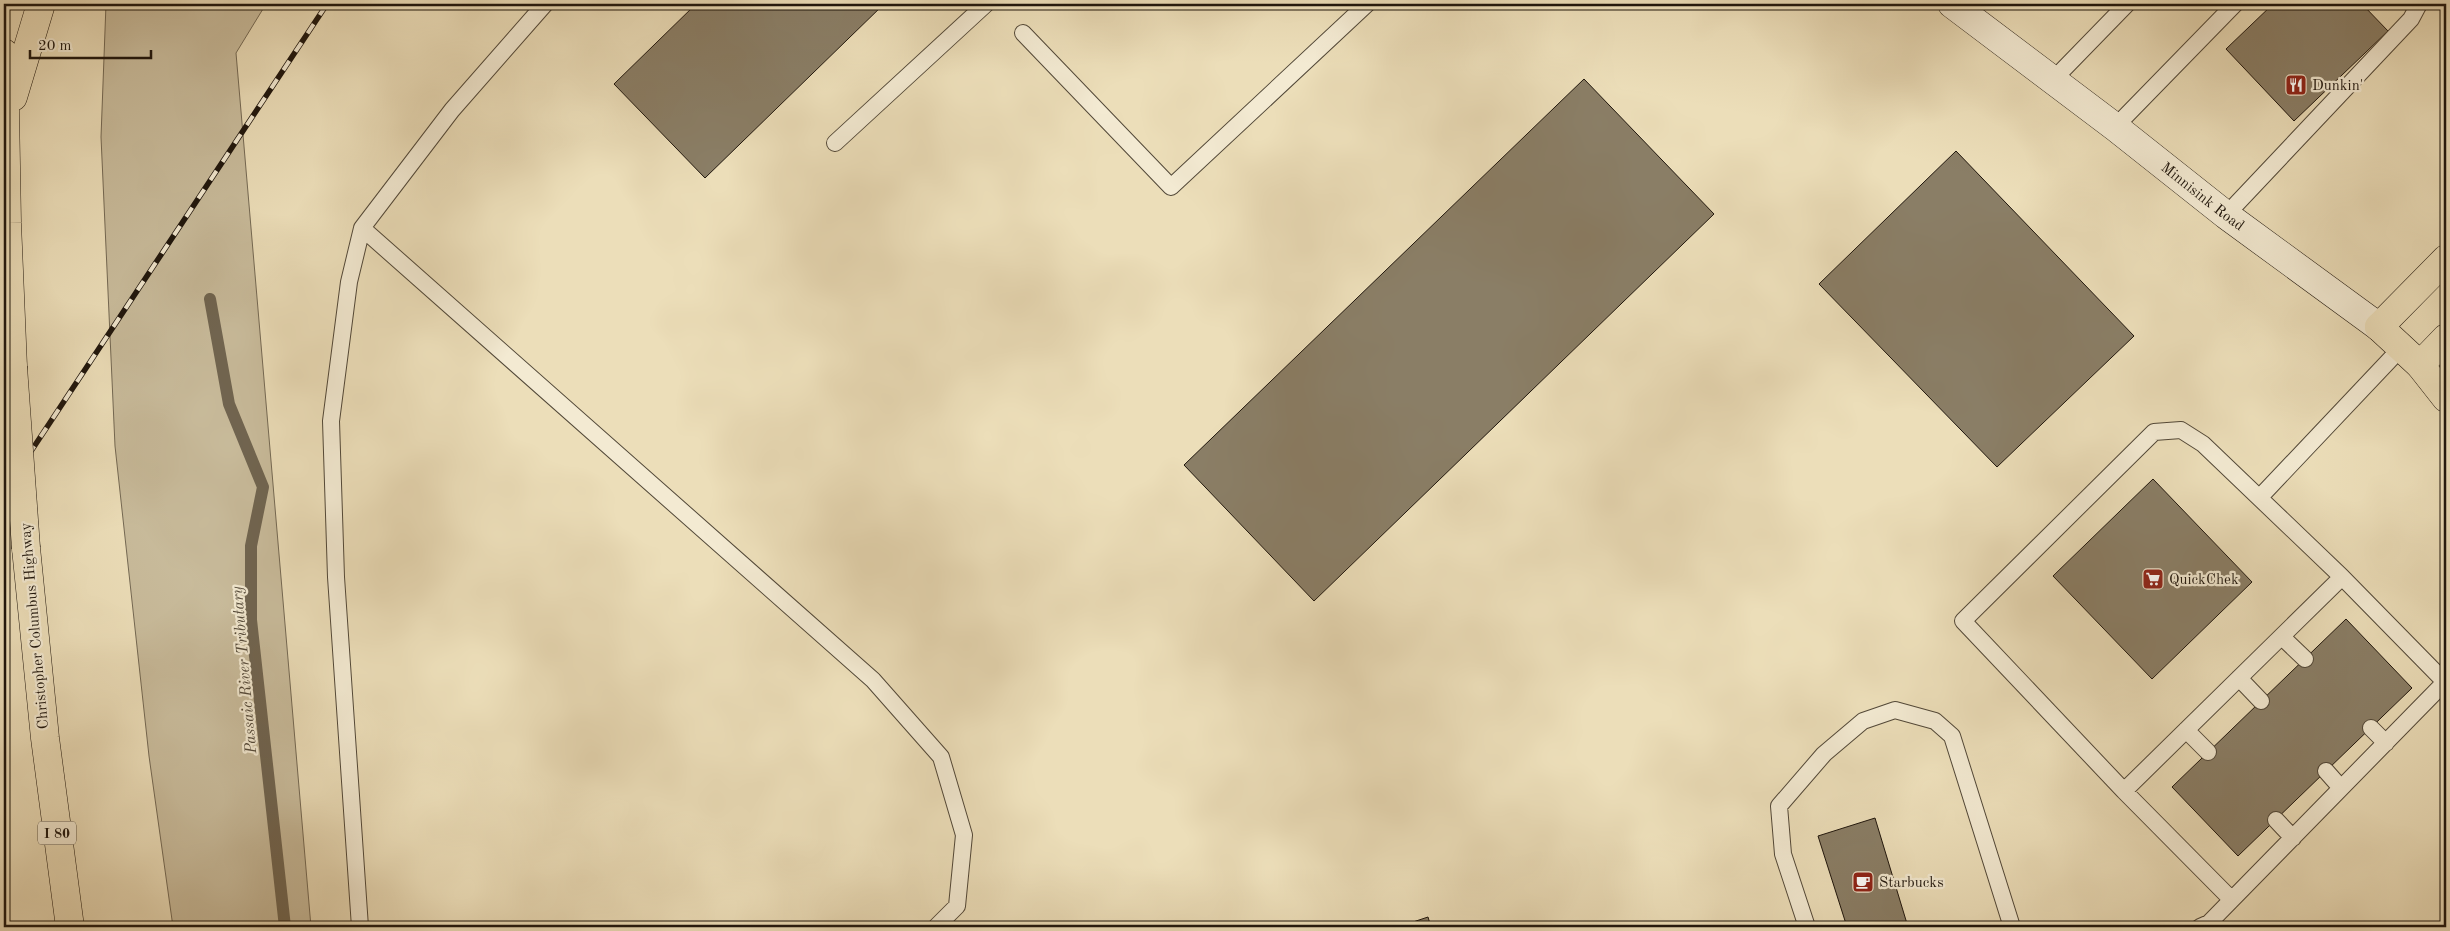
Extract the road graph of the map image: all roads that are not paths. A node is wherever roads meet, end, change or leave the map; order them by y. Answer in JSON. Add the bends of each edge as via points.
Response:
{"nodes":[{"id":1,"x":41,"y":4,"type":"edge"},
{"id":2,"x":545,"y":4,"type":"edge"},
{"id":3,"x":986,"y":4,"type":"edge"},
{"id":4,"x":1367,"y":4,"type":"edge"},
{"id":5,"x":1952,"y":4,"type":"edge"},
{"id":6,"x":2126,"y":4,"type":"edge"},
{"id":7,"x":2235,"y":4,"type":"edge"},
{"id":8,"x":2419,"y":4,"type":"edge"},
{"id":9,"x":1023,"y":33,"type":"dead end"},
{"id":10,"x":4,"y":53,"type":"edge"},
{"id":11,"x":2053,"y":80,"type":"junction"},
{"id":12,"x":5,"y":123,"type":"junction"},
{"id":13,"x":2115,"y":127,"type":"junction"},
{"id":14,"x":835,"y":143,"type":"dead end"},
{"id":15,"x":2226,"y":215,"type":"junction"},
{"id":16,"x":362,"y":228,"type":"junction"},
{"id":17,"x":2446,"y":259,"type":"edge"},
{"id":18,"x":2379,"y":327,"type":"junction"},
{"id":19,"x":2446,"y":338,"type":"edge"},
{"id":20,"x":2411,"y":357,"type":"junction"},
{"id":21,"x":2446,"y":398,"type":"edge"},
{"id":22,"x":2260,"y":497,"type":"junction"},
{"id":23,"x":2342,"y":577,"type":"junction"},
{"id":24,"x":2282,"y":636,"type":"junction"},
{"id":25,"x":2305,"y":659,"type":"dead end"},
{"id":26,"x":2239,"y":678,"type":"junction"},
{"id":27,"x":2261,"y":701,"type":"dead end"},
{"id":28,"x":2372,"y":728,"type":"dead end"},
{"id":29,"x":2186,"y":730,"type":"junction"},
{"id":30,"x":2386,"y":743,"type":"junction"},
{"id":31,"x":2208,"y":752,"type":"dead end"},
{"id":32,"x":2326,"y":771,"type":"dead end"},
{"id":33,"x":2341,"y":788,"type":"junction"},
{"id":34,"x":2124,"y":792,"type":"junction"},
{"id":35,"x":2276,"y":820,"type":"dead end"},
{"id":36,"x":2293,"y":838,"type":"junction"},
{"id":37,"x":2232,"y":899,"type":"junction"},
{"id":38,"x":70,"y":927,"type":"edge"},
{"id":39,"x":360,"y":927,"type":"edge"},
{"id":40,"x":936,"y":927,"type":"edge"},
{"id":41,"x":1807,"y":927,"type":"edge"},
{"id":42,"x":2012,"y":927,"type":"edge"},
{"id":43,"x":2200,"y":927,"type":"edge"}],
"edges":[{"from":1,"to":12,"type":"main road"},
{"from":2,"to":16,"type":"lane","via":[[452,110]]},
{"from":3,"to":14,"type":"lane"},
{"from":4,"to":9,"type":"lane","via":[[1170,188]]},
{"from":5,"to":11,"type":"street","name":"Minnisink Road"},
{"from":6,"to":11,"type":"lane"},
{"from":7,"to":13,"type":"lane"},
{"from":8,"to":15,"type":"lane","via":[[2412,18]]},
{"from":10,"to":12,"type":"main road","name":"Christopher Columbus Highway","number":"I 80"},
{"from":11,"to":13,"type":"street","name":"Minnisink Road"},
{"from":12,"to":38,"type":"main road","name":"Christopher Columbus Highway","number":"I 80","bridge":true,"via":[[13,367],[26,548],[45,738]]},
{"from":13,"to":15,"type":"street","name":"Minnisink Road"},
{"from":15,"to":18,"type":"street","name":"Minnisink Road"},
{"from":16,"to":39,"type":"lane","via":[[349,282],[331,421],[336,577]]},
{"from":16,"to":40,"type":"lane","via":[[874,680],[941,757],[964,836],[957,906]]},
{"from":17,"to":18,"type":"main road"},
{"from":18,"to":20,"type":"main road","name":"Minnisink Road"},
{"from":19,"to":20,"type":"main road"},
{"from":20,"to":21,"type":"main road","name":"Minnisink Road"},
{"from":20,"to":22,"type":"lane"},
{"from":22,"to":23,"type":"lane"},
{"from":22,"to":34,"type":"lane","via":[[2203,444],[2181,430],[2154,432],[1963,621]]},
{"from":23,"to":24,"type":"lane"},
{"from":23,"to":30,"type":"lane","via":[[2445,682]]},
{"from":24,"to":25,"type":"lane"},
{"from":24,"to":26,"type":"lane"},
{"from":26,"to":27,"type":"lane"},
{"from":26,"to":29,"type":"lane"},
{"from":28,"to":30,"type":"lane"},
{"from":29,"to":31,"type":"lane"},
{"from":29,"to":34,"type":"lane"},
{"from":30,"to":33,"type":"lane"},
{"from":32,"to":33,"type":"lane"},
{"from":33,"to":36,"type":"lane"},
{"from":34,"to":37,"type":"lane"},
{"from":35,"to":36,"type":"lane"},
{"from":36,"to":37,"type":"lane"},
{"from":37,"to":43,"type":"lane"},
{"from":41,"to":42,"type":"lane","via":[[1783,854],[1779,806],[1824,754],[1863,721],[1895,710],[1936,721],[1952,736]]}]}
